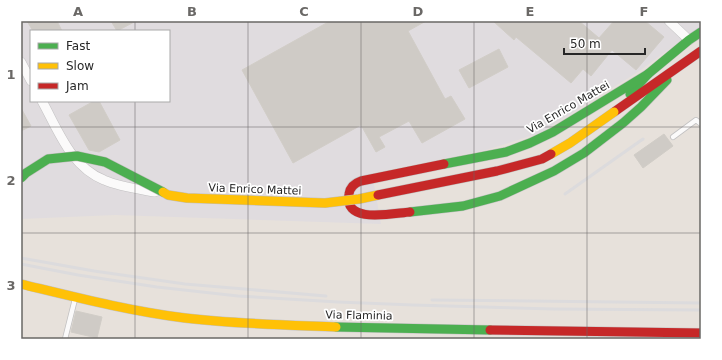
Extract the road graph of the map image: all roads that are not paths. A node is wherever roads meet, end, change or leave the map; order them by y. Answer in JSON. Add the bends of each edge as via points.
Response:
{"nodes":[{"id":1,"x":669,"y":21,"type":"edge"},
{"id":2,"x":701,"y":32,"type":"edge"},
{"id":3,"x":689,"y":40,"type":"junction"},
{"id":4,"x":701,"y":51,"type":"edge"},
{"id":5,"x":21,"y":62,"type":"edge"},
{"id":6,"x":680,"y":66,"type":"junction"},
{"id":7,"x":648,"y":74,"type":"junction"},
{"id":8,"x":30,"y":79,"type":"edge"},
{"id":9,"x":43,"y":102,"type":"edge"},
{"id":10,"x":614,"y":112,"type":"junction"},
{"id":11,"x":701,"y":124,"type":"edge"},
{"id":12,"x":674,"y":137,"type":"dead end"},
{"id":13,"x":21,"y":178,"type":"edge"},
{"id":14,"x":348,"y":200,"type":"junction"},
{"id":15,"x":21,"y":284,"type":"edge"},
{"id":16,"x":75,"y":297,"type":"junction"},
{"id":17,"x":701,"y":333,"type":"edge"},
{"id":18,"x":650,"y":335,"type":"edge"},
{"id":19,"x":65,"y":339,"type":"edge"}],
"edges":[{"from":1,"to":3,"type":"street"},
{"from":2,"to":3,"type":"main road","name":"Via Enrico Mattei"},
{"from":3,"to":7,"type":"main road","name":"Via Enrico Mattei"},
{"from":4,"to":6,"type":"main road","name":"Via Enrico Mattei"},
{"from":5,"to":8,"type":"street"},
{"from":6,"to":10,"type":"main road","name":"Via Enrico Mattei"},
{"from":6,"to":14,"type":"main road","name":"Via Enrico Mattei","via":[[623,123],[584,153],[554,171],[500,196],[463,206],[377,215],[357,213],[352,210]]},
{"from":7,"to":10,"type":"main road"},
{"from":7,"to":14,"type":"main road","name":"Via Enrico Mattei","via":[[553,132],[530,143],[506,152],[361,181],[354,184]]},
{"from":9,"to":14,"type":"street","name":"Via Enrico Mattei","via":[[78,162],[91,173],[117,185],[156,192]]},
{"from":10,"to":13,"type":"main road","name":"Via Enrico Mattei","bridge":true,"via":[[542,159],[359,199],[325,203],[187,198],[168,195],[105,162],[77,156],[48,159]]},
{"from":11,"to":12,"type":"lane","via":[[696,120]]},
{"from":15,"to":16,"type":"main road","name":"Via Flaminia"},
{"from":16,"to":18,"type":"main road","name":"Via Flaminia","via":[[169,316],[304,326]]},
{"from":16,"to":19,"type":"lane"},
{"from":17,"to":18,"type":"main road","name":"Via Flaminia"}]}
